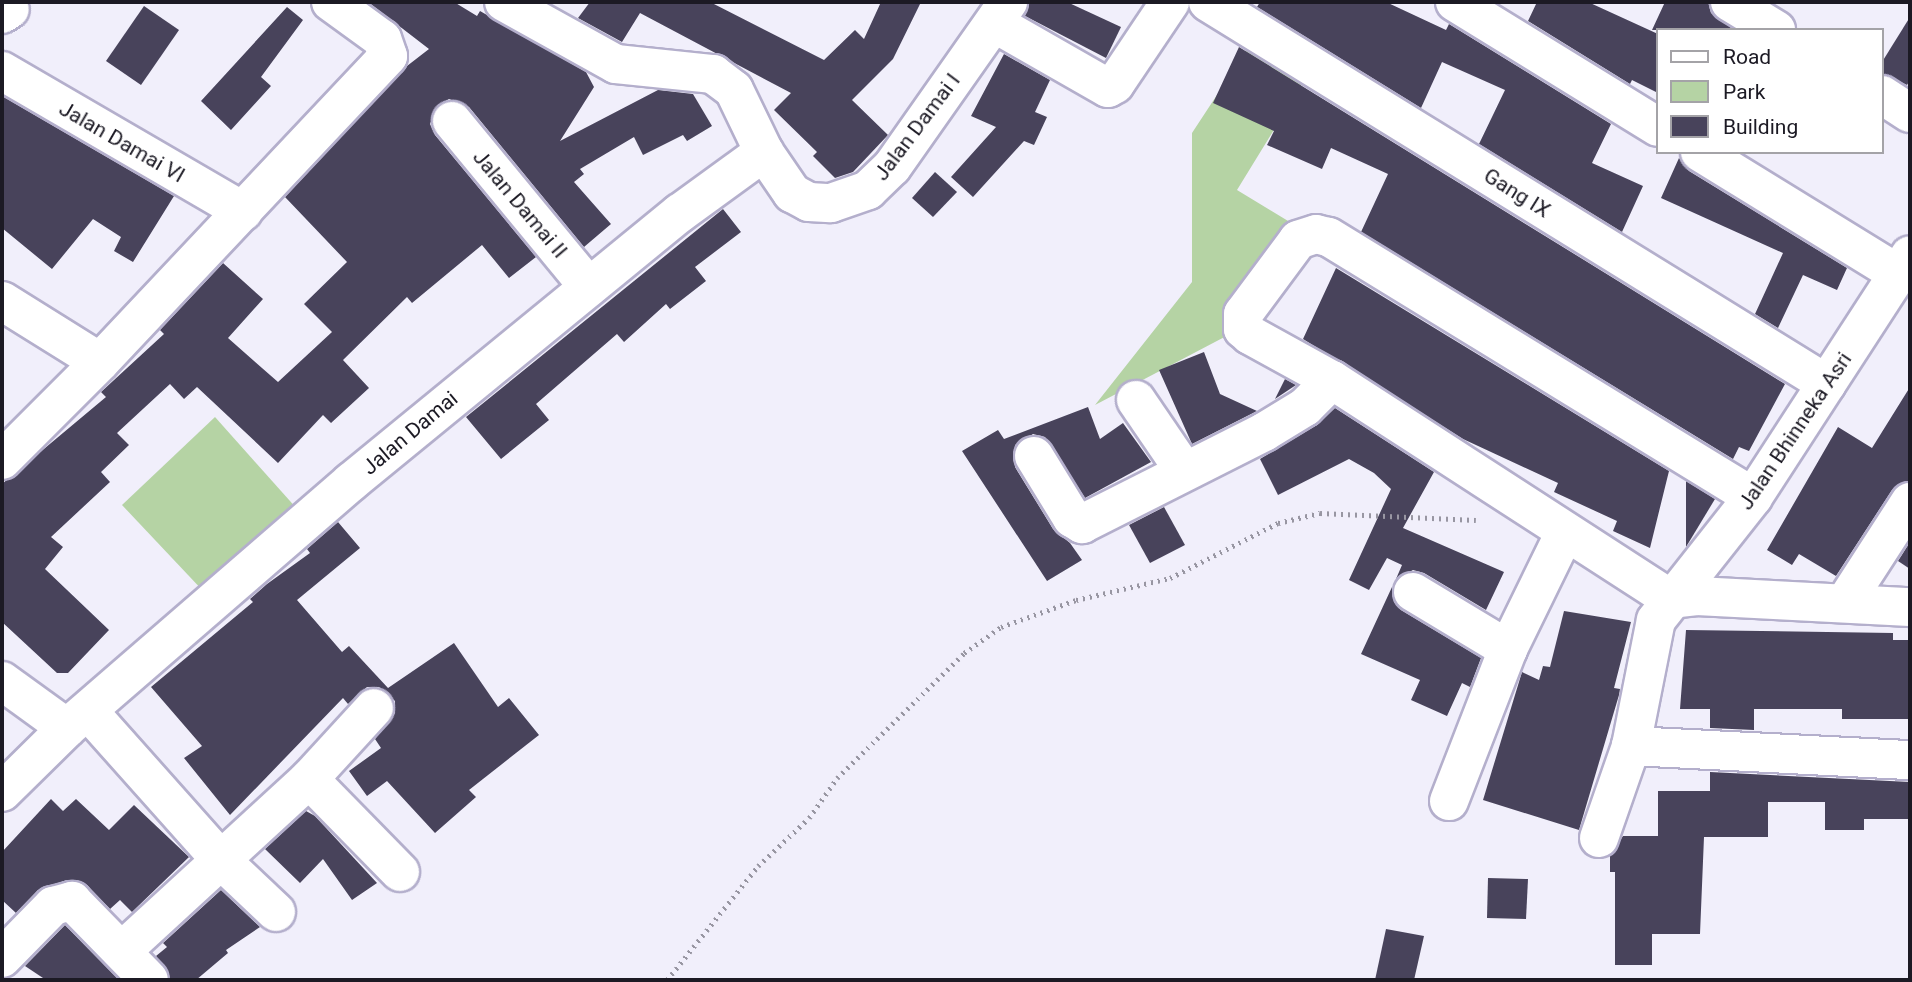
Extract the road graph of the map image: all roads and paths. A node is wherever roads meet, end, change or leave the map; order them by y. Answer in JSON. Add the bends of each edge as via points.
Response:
{"nodes":[{"id":1,"x":331,"y":2,"type":"edge"},
{"id":2,"x":504,"y":2,"type":"edge"},
{"id":3,"x":1170,"y":2,"type":"edge"},
{"id":4,"x":1208,"y":2,"type":"edge"},
{"id":5,"x":1455,"y":2,"type":"edge"},
{"id":6,"x":1730,"y":2,"type":"edge"},
{"id":7,"x":1001,"y":12,"type":"edge"},
{"id":8,"x":1773,"y":28,"type":"edge"},
{"id":9,"x":2,"y":71,"type":"edge"},
{"id":10,"x":1884,"y":97,"type":"edge"},
{"id":11,"x":1910,"y":113,"type":"edge"},
{"id":12,"x":452,"y":121,"type":"dead end"},
{"id":13,"x":1657,"y":126,"type":"edge"},
{"id":14,"x":764,"y":152,"type":"junction"},
{"id":15,"x":1704,"y":154,"type":"edge"},
{"id":16,"x":243,"y":211,"type":"junction"},
{"id":17,"x":1904,"y":265,"type":"edge"},
{"id":18,"x":589,"y":287,"type":"junction"},
{"id":19,"x":2,"y":301,"type":"edge"},
{"id":20,"x":100,"y":362,"type":"junction"},
{"id":21,"x":1332,"y":380,"type":"junction"},
{"id":22,"x":1827,"y":384,"type":"junction"},
{"id":23,"x":1136,"y":400,"type":"dead end"},
{"id":24,"x":1034,"y":456,"type":"dead end"},
{"id":25,"x":2,"y":460,"type":"edge"},
{"id":26,"x":1183,"y":469,"type":"junction"},
{"id":27,"x":1753,"y":497,"type":"junction"},
{"id":28,"x":1910,"y":502,"type":"edge"},
{"id":29,"x":1491,"y":521,"type":"dead end"},
{"id":30,"x":1564,"y":534,"type":"junction"},
{"id":31,"x":1413,"y":592,"type":"dead end"},
{"id":32,"x":1670,"y":599,"type":"junction"},
{"id":33,"x":1846,"y":601,"type":"junction"},
{"id":34,"x":1910,"y":607,"type":"edge"},
{"id":35,"x":1508,"y":649,"type":"junction"},
{"id":36,"x":2,"y":681,"type":"edge"},
{"id":37,"x":374,"y":708,"type":"dead end"},
{"id":38,"x":78,"y":720,"type":"junction"},
{"id":39,"x":1631,"y":746,"type":"junction"},
{"id":40,"x":1910,"y":760,"type":"edge"},
{"id":41,"x":309,"y":779,"type":"junction"},
{"id":42,"x":2,"y":792,"type":"edge"},
{"id":43,"x":1449,"y":801,"type":"dead end"},
{"id":44,"x":1599,"y":838,"type":"dead end"},
{"id":45,"x":220,"y":859,"type":"junction"},
{"id":46,"x":400,"y":872,"type":"dead end"},
{"id":47,"x":276,"y":912,"type":"dead end"},
{"id":48,"x":122,"y":951,"type":"junction"},
{"id":49,"x":2,"y":958,"type":"edge"},
{"id":50,"x":149,"y":980,"type":"edge"},
{"id":51,"x":667,"y":980,"type":"edge"}],
"edges":[{"from":1,"to":16,"type":"street","via":[[382,39],[388,56]]},
{"from":2,"to":14,"type":"street","name":"Jalan Damai I","via":[[616,64],[713,74],[734,90]]},
{"from":3,"to":7,"type":"street","via":[[1115,85],[1108,88]]},
{"from":4,"to":22,"type":"street","name":"Gang IX"},
{"from":5,"to":13,"type":"street"},
{"from":6,"to":8,"type":"street"},
{"from":7,"to":14,"type":"street","name":"Jalan Damai I","via":[[892,167],[869,190],[852,199],[809,202],[792,193]]},
{"from":9,"to":16,"type":"street","name":"Jalan Damai VI"},
{"from":10,"to":11,"type":"street"},
{"from":12,"to":18,"type":"street","name":"Jalan Damai II"},
{"from":14,"to":18,"type":"street","name":"Jalan Damai"},
{"from":15,"to":17,"type":"street"},
{"from":16,"to":20,"type":"street"},
{"from":17,"to":22,"type":"street","name":"Jalan Bhinneka Asri"},
{"from":18,"to":38,"type":"street","name":"Jalan Damai","via":[[351,482]]},
{"from":19,"to":20,"type":"street"},
{"from":20,"to":25,"type":"street"},
{"from":21,"to":26,"type":"street","via":[[1306,407]]},
{"from":21,"to":27,"type":"street","via":[[1250,335],[1241,321],[1290,248],[1306,236],[1328,237]]},
{"from":21,"to":30,"type":"street"},
{"from":22,"to":27,"type":"street","name":"Jalan Bhinneka Asri"},
{"from":23,"to":26,"type":"street"},
{"from":24,"to":26,"type":"street","via":[[1072,518],[1082,524]]},
{"from":27,"to":32,"type":"street","name":"Jalan Bhinneka Asri"},
{"from":28,"to":33,"type":"street"},
{"from":29,"to":51,"type":"path","via":[[1320,513],[1278,523],[1170,578],[1076,600],[1001,626],[964,653],[837,778],[808,818],[758,866]]},
{"from":30,"to":32,"type":"street"},
{"from":30,"to":35,"type":"street"},
{"from":31,"to":35,"type":"street"},
{"from":32,"to":33,"type":"street"},
{"from":32,"to":39,"type":"street","name":"Jalan Bhinneka Asri","via":[[1651,638]]},
{"from":33,"to":34,"type":"street"},
{"from":35,"to":43,"type":"street"},
{"from":36,"to":38,"type":"street"},
{"from":37,"to":41,"type":"street"},
{"from":38,"to":42,"type":"street","name":"Jalan Damai"},
{"from":38,"to":45,"type":"street"},
{"from":39,"to":40,"type":"street"},
{"from":39,"to":44,"type":"street","name":"Jalan Bhinneka Asri"},
{"from":41,"to":45,"type":"street"},
{"from":41,"to":46,"type":"street"},
{"from":45,"to":47,"type":"street"},
{"from":45,"to":48,"type":"street"},
{"from":48,"to":49,"type":"street","via":[[81,907],[63,901]]},
{"from":48,"to":50,"type":"street"}]}
